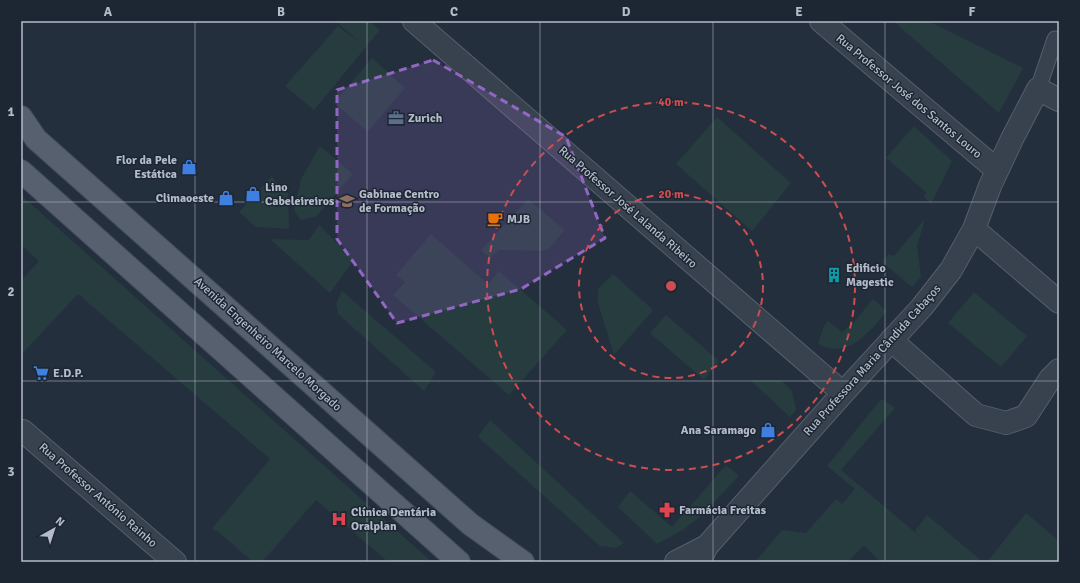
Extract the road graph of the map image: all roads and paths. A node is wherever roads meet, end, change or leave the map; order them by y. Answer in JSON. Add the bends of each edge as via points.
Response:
{"nodes":[{"id":1,"x":414,"y":21,"type":"edge"},
{"id":2,"x":822,"y":21,"type":"edge"},
{"id":3,"x":1055,"y":39,"type":"dead end"},
{"id":4,"x":1038,"y":89,"type":"junction"},
{"id":5,"x":1059,"y":100,"type":"edge"},
{"id":6,"x":21,"y":117,"type":"edge"},
{"id":7,"x":997,"y":170,"type":"junction"},
{"id":8,"x":21,"y":171,"type":"edge"},
{"id":9,"x":974,"y":229,"type":"junction"},
{"id":10,"x":1059,"y":302,"type":"edge"},
{"id":11,"x":891,"y":340,"type":"junction"},
{"id":12,"x":1059,"y":370,"type":"edge"},
{"id":13,"x":843,"y":393,"type":"junction"},
{"id":14,"x":22,"y":431,"type":"edge"},
{"id":15,"x":703,"y":554,"type":"edge"},
{"id":16,"x":175,"y":562,"type":"edge"},
{"id":17,"x":459,"y":562,"type":"edge"},
{"id":18,"x":523,"y":562,"type":"edge"},
{"id":19,"x":676,"y":562,"type":"edge"}],
"edges":[{"from":1,"to":13,"type":"street","name":"Rua Professor José Lalanda Ribeiro"},
{"from":2,"to":7,"type":"street","name":"Rua Professor José dos Santos Louro"},
{"from":3,"to":4,"type":"lane"},
{"from":4,"to":5,"type":"street"},
{"from":4,"to":7,"type":"street","name":"Rua Professora Maria Cândida Cabaços"},
{"from":6,"to":18,"type":"main road","name":"Avenida Engenheiro Marcelo Morgado","via":[[36,138],[470,524]]},
{"from":7,"to":9,"type":"street","name":"Rua Professora Maria Cândida Cabaços"},
{"from":8,"to":17,"type":"main road"},
{"from":9,"to":10,"type":"street"},
{"from":9,"to":11,"type":"street","name":"Rua Professora Maria Cândida Cabaços","via":[[951,270],[922,307]]},
{"from":11,"to":12,"type":"street","via":[[976,415],[1006,423],[1026,416],[1050,379]]},
{"from":11,"to":13,"type":"street","name":"Rua Professora Maria Cândida Cabaços"},
{"from":13,"to":15,"type":"street","name":"Rua Professora Maria Cândida Cabaços"},
{"from":14,"to":16,"type":"street","name":"Rua Professor António Rainho"},
{"from":15,"to":19,"type":"street","name":"Rua Professora Maria Cândida Cabaços"}]}
